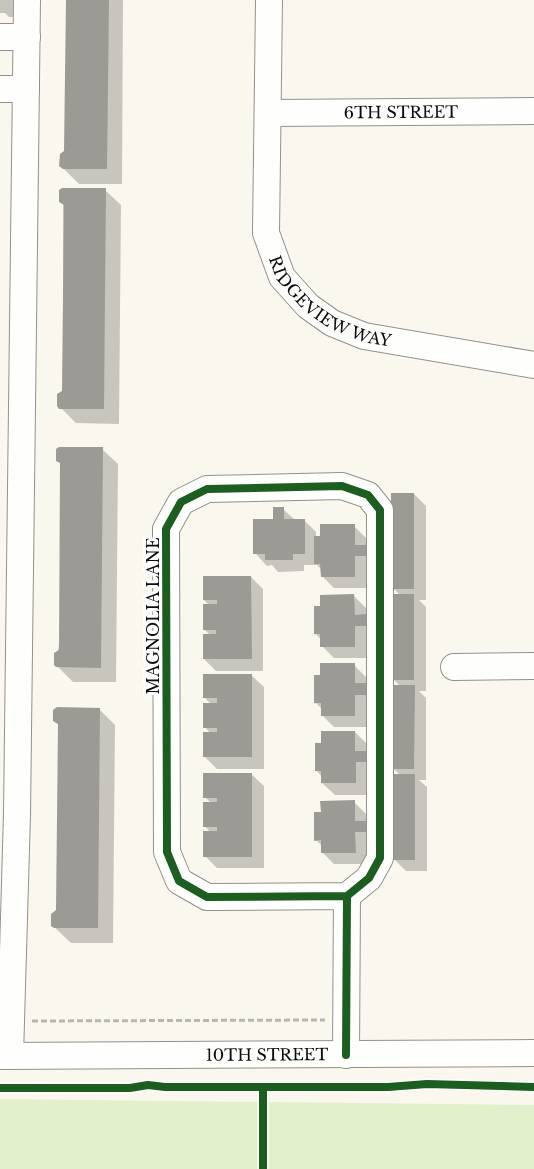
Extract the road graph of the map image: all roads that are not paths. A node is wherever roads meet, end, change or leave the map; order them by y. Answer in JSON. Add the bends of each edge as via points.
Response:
{"nodes":[{"id":1,"x":27,"y":0,"type":"edge"},
{"id":2,"x":269,"y":0,"type":"edge"},
{"id":3,"x":0,"y":37,"type":"edge"},
{"id":4,"x":27,"y":37,"type":"junction"},
{"id":5,"x":0,"y":88,"type":"edge"},
{"id":6,"x":26,"y":88,"type":"junction"},
{"id":7,"x":534,"y":111,"type":"edge"},
{"id":8,"x":269,"y":113,"type":"junction"},
{"id":9,"x":534,"y":365,"type":"edge"},
{"id":10,"x":10,"y":507,"type":"edge"},
{"id":11,"x":10,"y":552,"type":"edge"},
{"id":12,"x":534,"y":666,"type":"edge"},
{"id":13,"x":454,"y":667,"type":"dead end"},
{"id":14,"x":9,"y":762,"type":"edge"},
{"id":15,"x":9,"y":813,"type":"edge"},
{"id":16,"x":347,"y":896,"type":"junction"},
{"id":17,"x":534,"y":1053,"type":"edge"},
{"id":18,"x":346,"y":1055,"type":"junction"},
{"id":19,"x":5,"y":1056,"type":"edge"}],
"edges":[{"from":1,"to":4,"type":"street"},
{"from":2,"to":8,"type":"street","name":"RIDGEVIEW WAY"},
{"from":3,"to":4,"type":"street"},
{"from":4,"to":6,"type":"street"},
{"from":5,"to":6,"type":"street"},
{"from":6,"to":10,"type":"street"},
{"from":7,"to":8,"type":"street","name":"6TH STREET"},
{"from":8,"to":9,"type":"street","name":"RIDGEVIEW WAY","via":[[266,233],[282,277],[308,306],[332,323],[364,336]]},
{"from":10,"to":11,"type":"street"},
{"from":11,"to":14,"type":"street"},
{"from":12,"to":13,"type":"street"},
{"from":14,"to":15,"type":"street"},
{"from":15,"to":19,"type":"street","via":[[10,1021]]},
{"from":16,"to":16,"type":"street","name":"MAGNOLIA LANE","via":[[369,878],[380,858],[380,510],[368,495],[342,486],[207,489],[181,502],[166,529],[167,852],[180,881],[207,897]]},
{"from":16,"to":18,"type":"street"},
{"from":17,"to":18,"type":"street","name":"10TH STREET"},
{"from":18,"to":19,"type":"street","name":"10TH STREET"}]}
